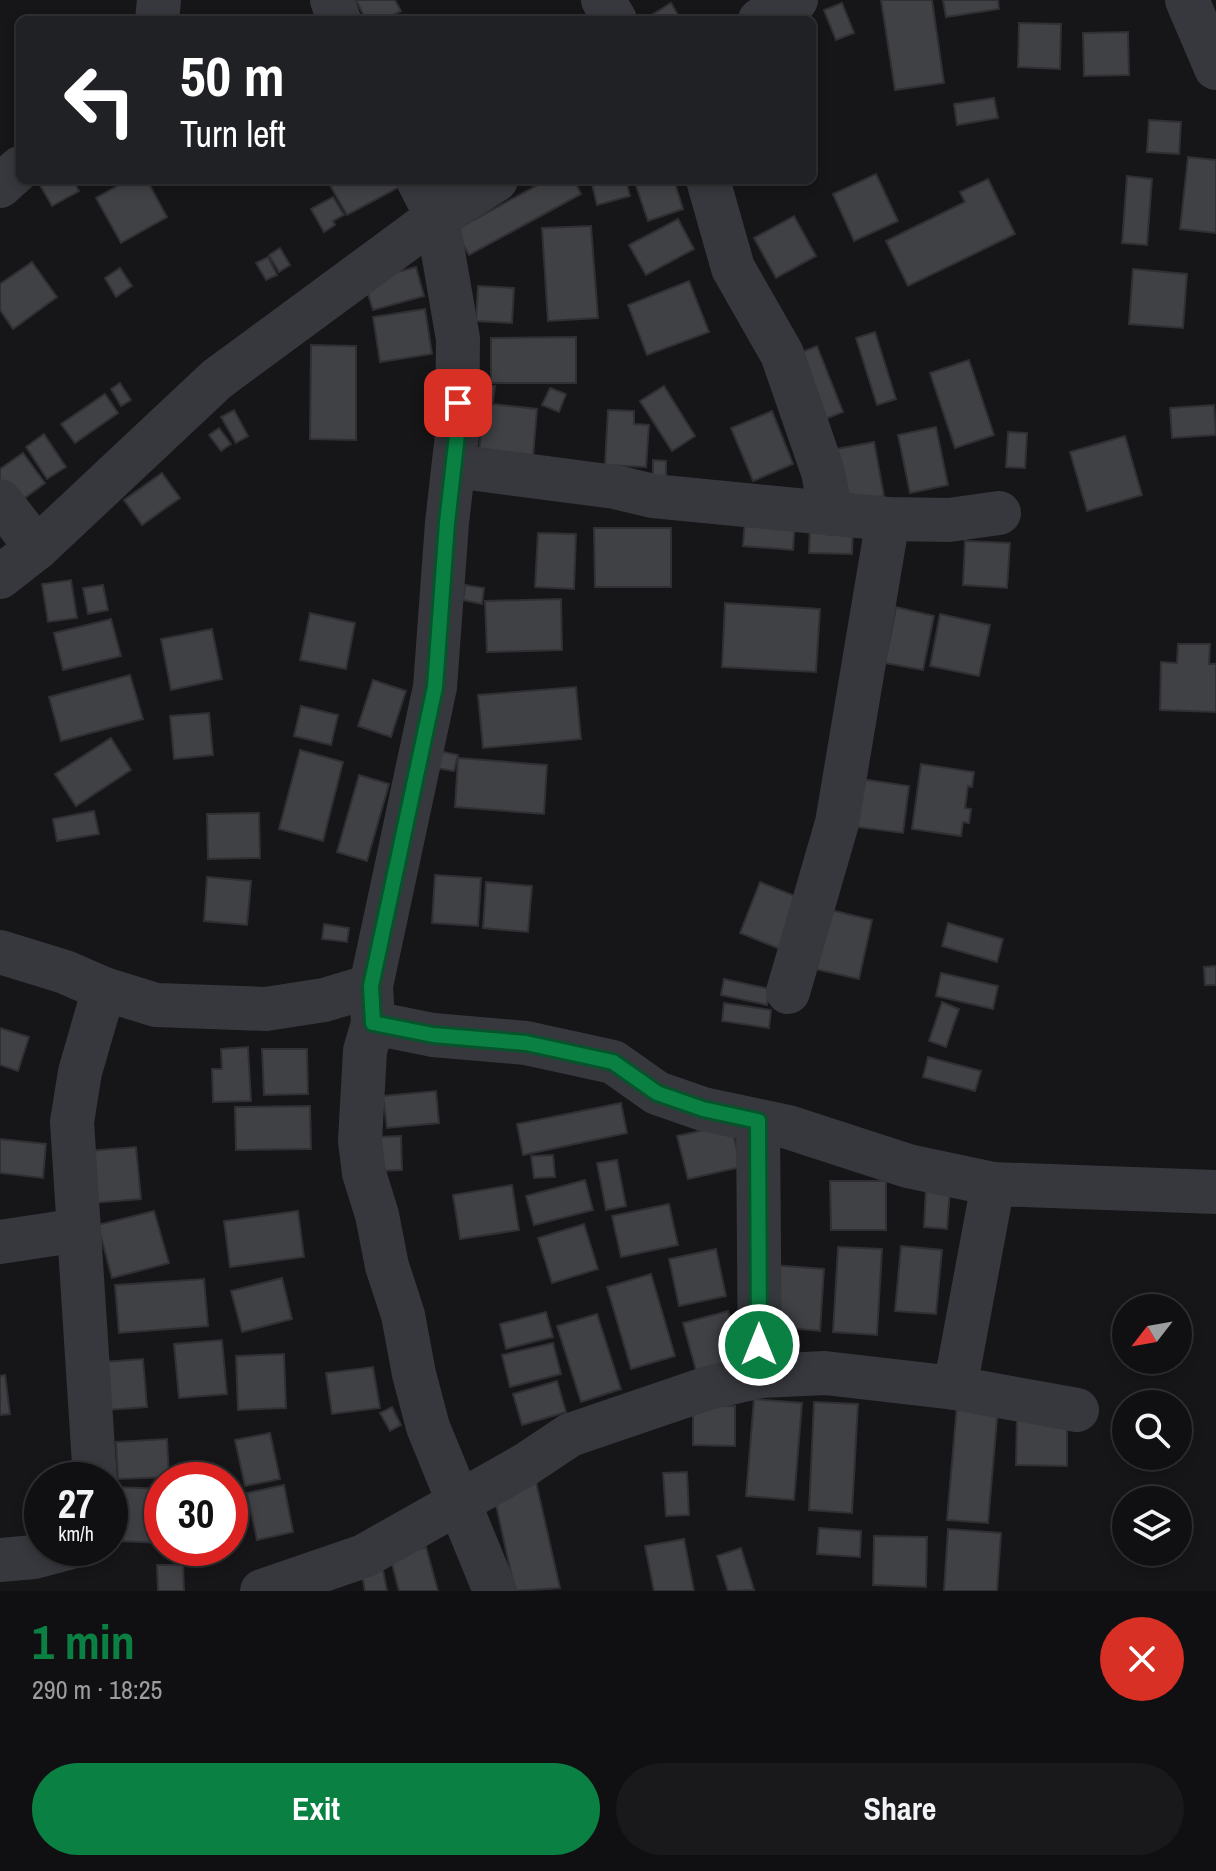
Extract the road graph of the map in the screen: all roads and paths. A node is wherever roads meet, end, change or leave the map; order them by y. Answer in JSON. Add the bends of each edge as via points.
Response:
{"nodes":[{"id":1,"x":796,"y":0,"type":"edge"},
{"id":2,"x":1187,"y":0,"type":"edge"},
{"id":3,"x":767,"y":16,"type":"edge"},
{"id":4,"x":1216,"y":68,"type":"edge"},
{"id":5,"x":16,"y":172,"type":"edge"},
{"id":6,"x":481,"y":184,"type":"edge"},
{"id":7,"x":709,"y":184,"type":"edge"},
{"id":8,"x":0,"y":186,"type":"edge"},
{"id":9,"x":427,"y":199,"type":"edge"},
{"id":10,"x":454,"y":466,"type":"junction"},
{"id":11,"x":0,"y":501,"type":"edge"},
{"id":12,"x":999,"y":513,"type":"dead end"},
{"id":13,"x":831,"y":514,"type":"junction"},
{"id":14,"x":888,"y":519,"type":"junction"},
{"id":15,"x":37,"y":548,"type":"junction"},
{"id":16,"x":0,"y":577,"type":"edge"},
{"id":17,"x":0,"y":952,"type":"edge"},
{"id":18,"x":104,"y":989,"type":"junction"},
{"id":19,"x":788,"y":992,"type":"dead end"},
{"id":20,"x":372,"y":1005,"type":"junction"},
{"id":21,"x":758,"y":1121,"type":"junction"},
{"id":22,"x":993,"y":1184,"type":"junction"},
{"id":23,"x":1216,"y":1192,"type":"edge"},
{"id":24,"x":79,"y":1230,"type":"junction"},
{"id":25,"x":0,"y":1242,"type":"edge"},
{"id":26,"x":760,"y":1376,"type":"junction"},
{"id":27,"x":955,"y":1388,"type":"junction"},
{"id":28,"x":1077,"y":1410,"type":"dead end"},
{"id":29,"x":94,"y":1462,"type":"edge"},
{"id":30,"x":459,"y":1501,"type":"junction"},
{"id":31,"x":24,"y":1558,"type":"edge"},
{"id":32,"x":0,"y":1560,"type":"edge"},
{"id":33,"x":262,"y":1591,"type":"edge"},
{"id":34,"x":495,"y":1591,"type":"edge"}],
"edges":[{"from":1,"to":3,"type":"street"},
{"from":2,"to":4,"type":"street"},
{"from":5,"to":8,"type":"street"},
{"from":6,"to":9,"type":"street"},
{"from":7,"to":13,"type":"street","via":[[733,268],[782,354],[823,472]]},
{"from":9,"to":10,"type":"street","via":[[458,339]]},
{"from":9,"to":15,"type":"street","via":[[217,379]]},
{"from":10,"to":13,"type":"street","via":[[653,496]]},
{"from":10,"to":20,"type":"street","via":[[435,687]]},
{"from":11,"to":15,"type":"street"},
{"from":12,"to":14,"type":"street","via":[[949,520]]},
{"from":13,"to":14,"type":"street"},
{"from":14,"to":19,"type":"street","via":[[837,823]]},
{"from":15,"to":16,"type":"street"},
{"from":17,"to":18,"type":"street"},
{"from":18,"to":20,"type":"street","via":[[156,1005],[266,1009],[324,1000]]},
{"from":18,"to":24,"type":"street","via":[[72,1122]]},
{"from":20,"to":21,"type":"street","via":[[433,1035],[526,1043],[613,1062],[657,1093]]},
{"from":20,"to":30,"type":"street","via":[[360,1141],[364,1173],[428,1427]]},
{"from":21,"to":22,"type":"street","via":[[908,1166]]},
{"from":21,"to":26,"type":"street"},
{"from":22,"to":23,"type":"street"},
{"from":22,"to":27,"type":"street"},
{"from":24,"to":25,"type":"street"},
{"from":24,"to":29,"type":"street"},
{"from":26,"to":27,"type":"street","via":[[825,1373]]},
{"from":26,"to":30,"type":"street","via":[[570,1435]]},
{"from":27,"to":28,"type":"street"},
{"from":30,"to":33,"type":"street","via":[[364,1556]]},
{"from":30,"to":34,"type":"street"},
{"from":31,"to":32,"type":"street"}]}
